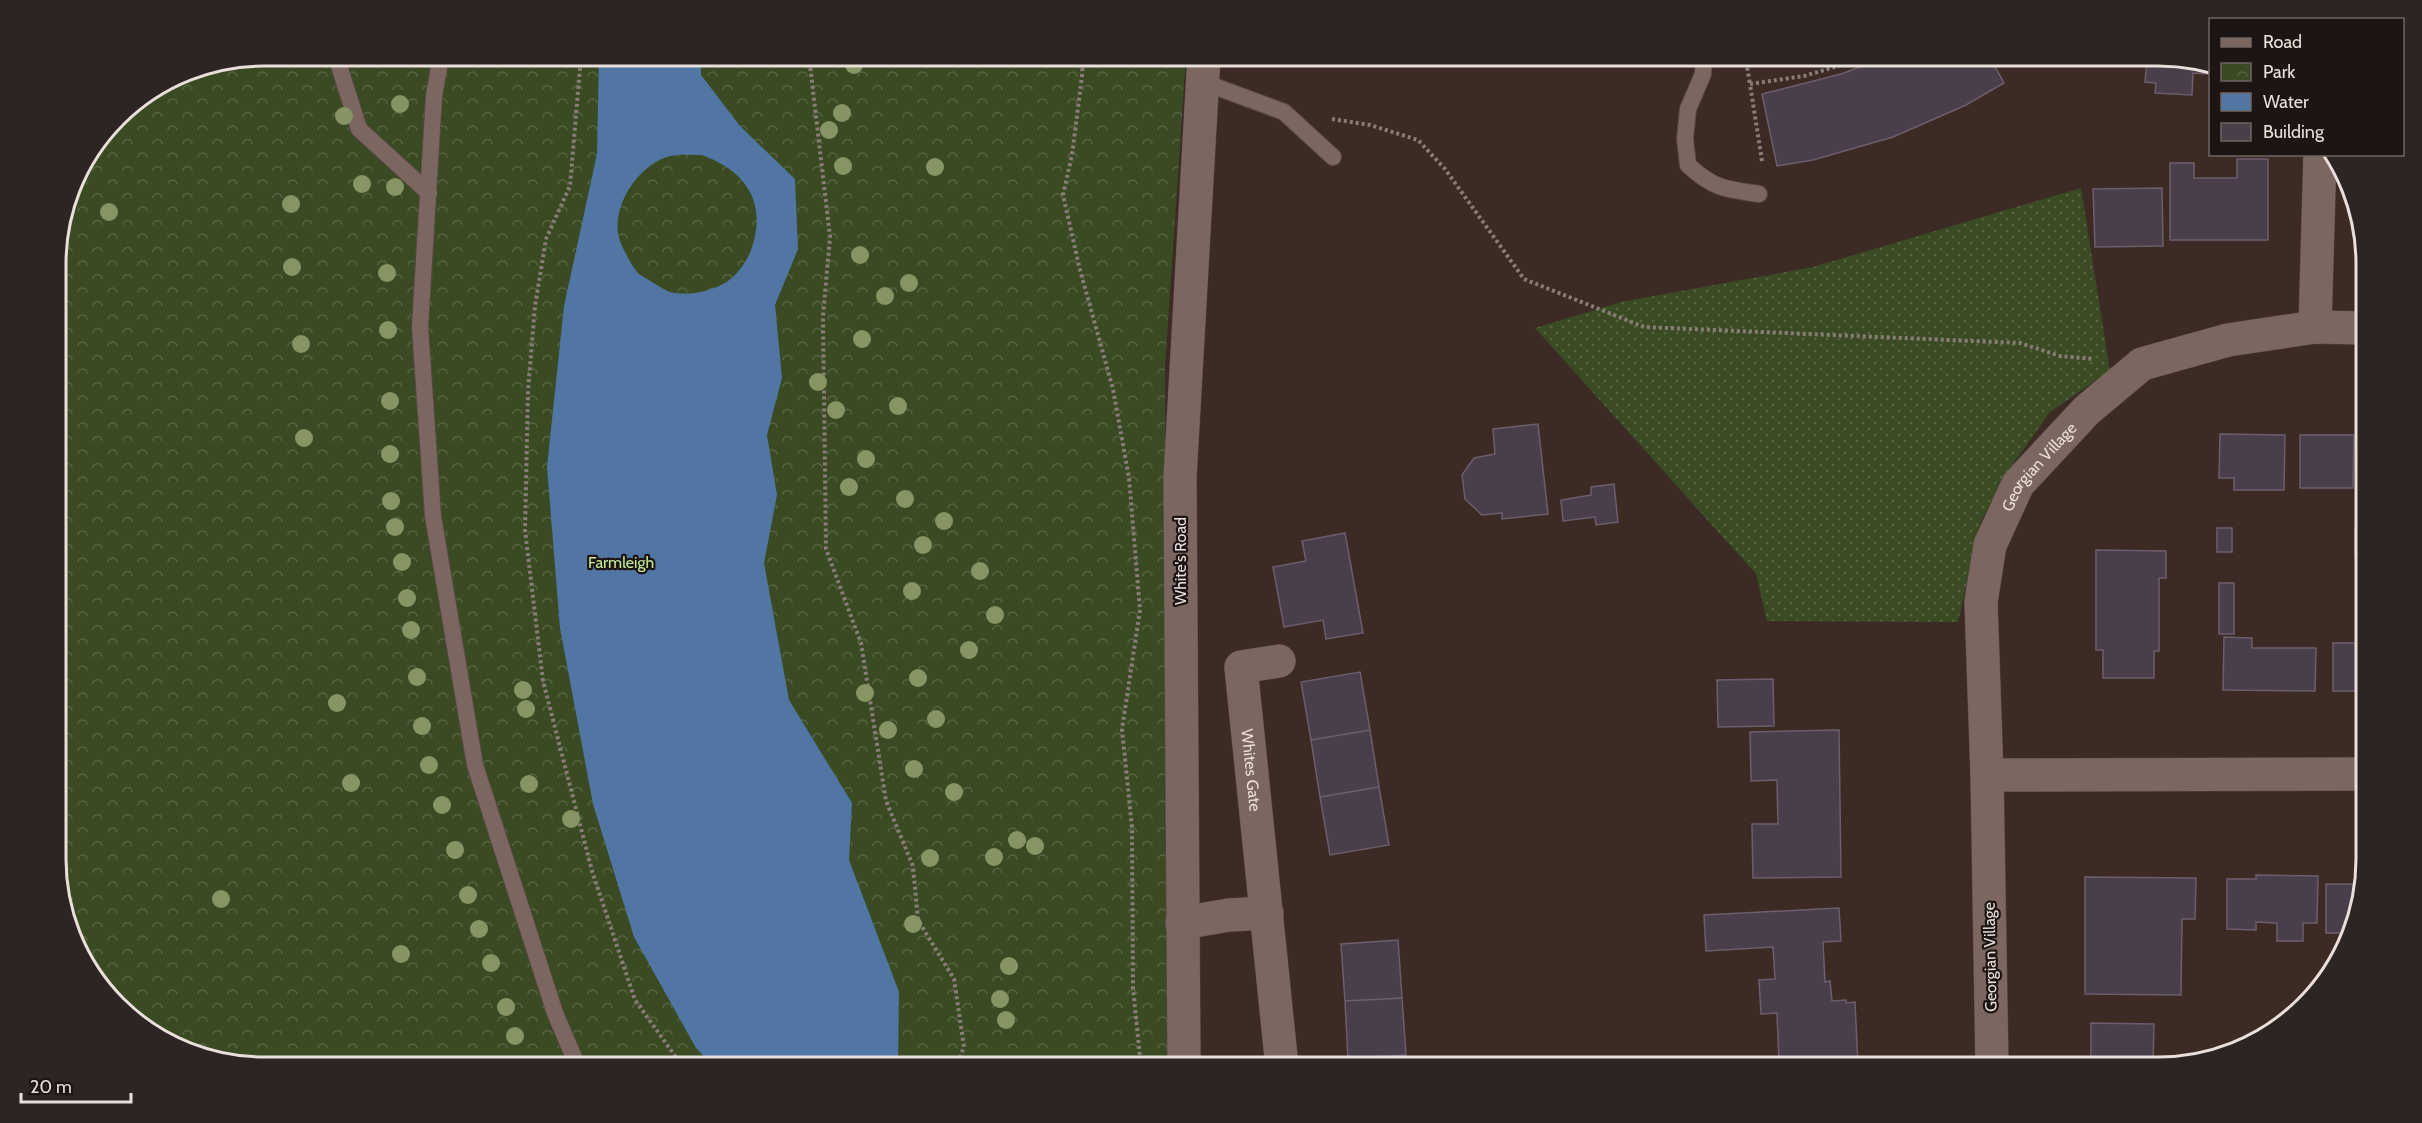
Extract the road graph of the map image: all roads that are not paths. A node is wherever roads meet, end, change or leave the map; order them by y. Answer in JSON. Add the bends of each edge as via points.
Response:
{"nodes":[{"id":1,"x":339,"y":66,"type":"edge"},
{"id":2,"x":439,"y":66,"type":"edge"},
{"id":3,"x":1703,"y":66,"type":"edge"},
{"id":4,"x":1204,"y":69,"type":"edge"},
{"id":5,"x":2320,"y":156,"type":"edge"},
{"id":6,"x":1333,"y":157,"type":"dead end"},
{"id":7,"x":429,"y":193,"type":"junction"},
{"id":8,"x":1759,"y":194,"type":"dead end"},
{"id":9,"x":2316,"y":327,"type":"junction"},
{"id":10,"x":2356,"y":328,"type":"edge"},
{"id":11,"x":1279,"y":661,"type":"dead end"},
{"id":12,"x":2356,"y":774,"type":"edge"},
{"id":13,"x":1987,"y":775,"type":"junction"},
{"id":14,"x":1267,"y":913,"type":"junction"},
{"id":15,"x":1182,"y":923,"type":"junction"},
{"id":16,"x":574,"y":1057,"type":"edge"},
{"id":17,"x":1184,"y":1057,"type":"edge"},
{"id":18,"x":1281,"y":1057,"type":"edge"},
{"id":19,"x":1992,"y":1057,"type":"edge"}],
"edges":[{"from":1,"to":7,"type":"lane","via":[[359,129]]},
{"from":2,"to":7,"type":"lane"},
{"from":3,"to":8,"type":"lane","via":[[1688,108],[1688,165],[1722,189]]},
{"from":4,"to":6,"type":"lane","via":[[1284,112]]},
{"from":4,"to":15,"type":"street","name":"White's Road","via":[[1180,477]]},
{"from":5,"to":9,"type":"street"},
{"from":7,"to":16,"type":"lane","via":[[420,327],[433,516],[475,765],[555,1013]]},
{"from":9,"to":10,"type":"street","name":"Georgian Village"},
{"from":9,"to":13,"type":"street","name":"Georgian Village","via":[[2228,340],[2142,364],[2087,410],[2018,484],[1990,545],[1981,602]]},
{"from":11,"to":14,"type":"street","name":"Whites Gate","via":[[1241,667]]},
{"from":12,"to":13,"type":"street"},
{"from":13,"to":19,"type":"street","name":"Georgian Village"},
{"from":14,"to":15,"type":"street"},
{"from":14,"to":18,"type":"street","name":"Whites Gate"},
{"from":15,"to":17,"type":"street","name":"White's Road"}]}
